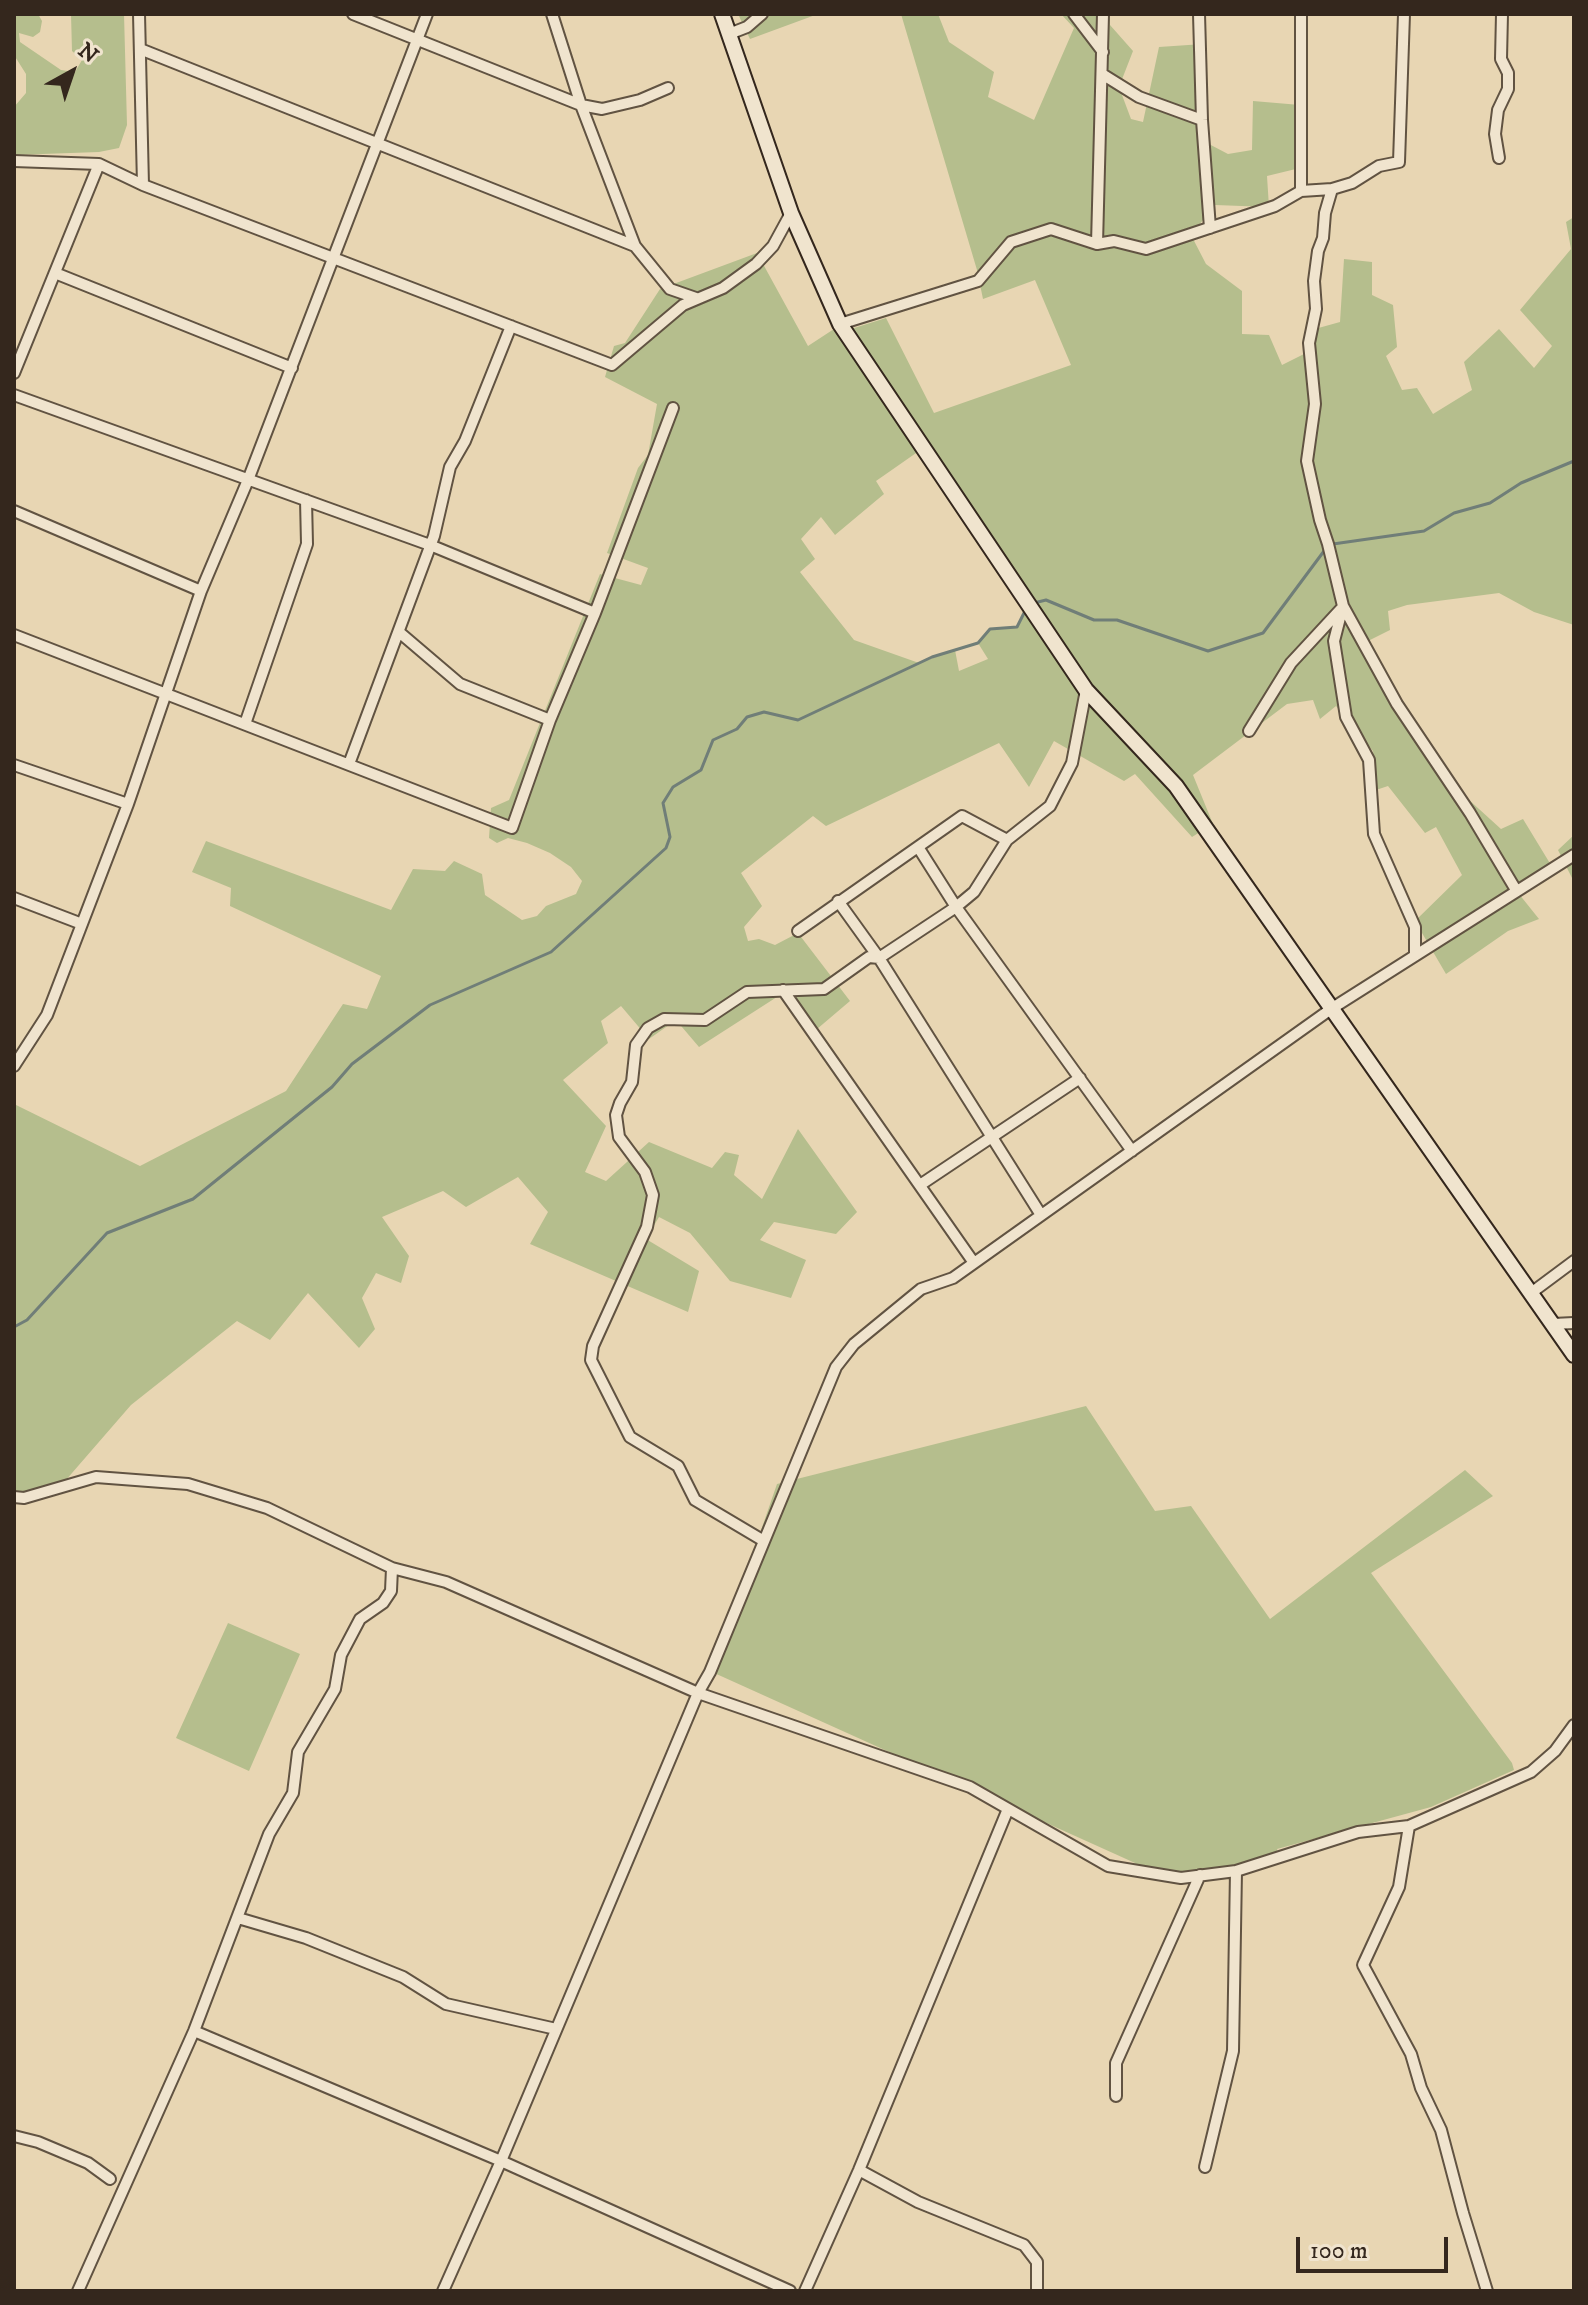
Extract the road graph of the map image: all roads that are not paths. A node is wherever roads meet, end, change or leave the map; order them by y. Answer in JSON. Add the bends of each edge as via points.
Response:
{"nodes":[{"id":1,"x":139,"y":14,"type":"edge"},
{"id":2,"x":353,"y":14,"type":"edge"},
{"id":3,"x":427,"y":14,"type":"edge"},
{"id":4,"x":552,"y":14,"type":"edge"},
{"id":5,"x":722,"y":14,"type":"edge"},
{"id":6,"x":762,"y":14,"type":"edge"},
{"id":7,"x":1074,"y":14,"type":"edge"},
{"id":8,"x":1103,"y":14,"type":"edge"},
{"id":9,"x":1199,"y":14,"type":"edge"},
{"id":10,"x":1301,"y":14,"type":"edge"},
{"id":11,"x":1404,"y":14,"type":"edge"},
{"id":12,"x":1502,"y":14,"type":"edge"},
{"id":13,"x":729,"y":34,"type":"junction"},
{"id":14,"x":416,"y":39,"type":"junction"},
{"id":15,"x":140,"y":49,"type":"junction"},
{"id":16,"x":1103,"y":52,"type":"junction"},
{"id":17,"x":1102,"y":74,"type":"junction"},
{"id":18,"x":668,"y":88,"type":"dead end"},
{"id":19,"x":581,"y":105,"type":"junction"},
{"id":20,"x":1202,"y":120,"type":"junction"},
{"id":21,"x":377,"y":144,"type":"junction"},
{"id":22,"x":1499,"y":158,"type":"dead end"},
{"id":23,"x":14,"y":161,"type":"edge"},
{"id":24,"x":99,"y":164,"type":"junction"},
{"id":25,"x":143,"y":185,"type":"junction"},
{"id":26,"x":1332,"y":189,"type":"junction"},
{"id":27,"x":1301,"y":191,"type":"junction"},
{"id":28,"x":791,"y":213,"type":"junction"},
{"id":29,"x":1210,"y":228,"type":"junction"},
{"id":30,"x":1097,"y":244,"type":"junction"},
{"id":31,"x":635,"y":246,"type":"junction"},
{"id":32,"x":334,"y":257,"type":"junction"},
{"id":33,"x":55,"y":273,"type":"junction"},
{"id":34,"x":696,"y":298,"type":"junction"},
{"id":35,"x":840,"y":324,"type":"junction"},
{"id":36,"x":511,"y":326,"type":"junction"},
{"id":37,"x":292,"y":368,"type":"junction"},
{"id":38,"x":14,"y":373,"type":"edge"},
{"id":39,"x":14,"y":395,"type":"edge"},
{"id":40,"x":673,"y":408,"type":"dead end"},
{"id":41,"x":248,"y":480,"type":"junction"},
{"id":42,"x":306,"y":500,"type":"junction"},
{"id":43,"x":14,"y":511,"type":"edge"},
{"id":44,"x":430,"y":545,"type":"junction"},
{"id":45,"x":201,"y":591,"type":"junction"},
{"id":46,"x":1343,"y":606,"type":"junction"},
{"id":47,"x":595,"y":613,"type":"junction"},
{"id":48,"x":399,"y":632,"type":"junction"},
{"id":49,"x":14,"y":635,"type":"edge"},
{"id":50,"x":1086,"y":690,"type":"junction"},
{"id":51,"x":166,"y":694,"type":"junction"},
{"id":52,"x":550,"y":720,"type":"junction"},
{"id":53,"x":245,"y":724,"type":"junction"},
{"id":54,"x":1249,"y":731,"type":"dead end"},
{"id":55,"x":349,"y":764,"type":"junction"},
{"id":56,"x":14,"y":765,"type":"edge"},
{"id":57,"x":128,"y":804,"type":"junction"},
{"id":58,"x":1007,"y":840,"type":"junction"},
{"id":59,"x":918,"y":847,"type":"junction"},
{"id":60,"x":1574,"y":855,"type":"edge"},
{"id":61,"x":1516,"y":890,"type":"junction"},
{"id":62,"x":14,"y":898,"type":"edge"},
{"id":63,"x":838,"y":901,"type":"junction"},
{"id":64,"x":956,"y":907,"type":"junction"},
{"id":65,"x":82,"y":924,"type":"junction"},
{"id":66,"x":798,"y":931,"type":"dead end"},
{"id":67,"x":1415,"y":955,"type":"junction"},
{"id":68,"x":879,"y":958,"type":"junction"},
{"id":69,"x":783,"y":990,"type":"junction"},
{"id":70,"x":1331,"y":1009,"type":"junction"},
{"id":71,"x":14,"y":1066,"type":"edge"},
{"id":72,"x":1080,"y":1078,"type":"junction"},
{"id":73,"x":991,"y":1137,"type":"junction"},
{"id":74,"x":1132,"y":1151,"type":"junction"},
{"id":75,"x":920,"y":1185,"type":"junction"},
{"id":76,"x":1041,"y":1215,"type":"junction"},
{"id":77,"x":1574,"y":1261,"type":"edge"},
{"id":78,"x":974,"y":1263,"type":"junction"},
{"id":79,"x":1531,"y":1293,"type":"junction"},
{"id":80,"x":1574,"y":1323,"type":"edge"},
{"id":81,"x":1553,"y":1324,"type":"junction"},
{"id":82,"x":1574,"y":1355,"type":"edge"},
{"id":83,"x":14,"y":1497,"type":"edge"},
{"id":84,"x":764,"y":1541,"type":"junction"},
{"id":85,"x":392,"y":1568,"type":"junction"},
{"id":86,"x":698,"y":1693,"type":"junction"},
{"id":87,"x":1574,"y":1725,"type":"edge"},
{"id":88,"x":1008,"y":1809,"type":"junction"},
{"id":89,"x":1409,"y":1826,"type":"junction"},
{"id":90,"x":1236,"y":1871,"type":"junction"},
{"id":91,"x":1200,"y":1875,"type":"junction"},
{"id":92,"x":238,"y":1918,"type":"junction"},
{"id":93,"x":556,"y":2029,"type":"junction"},
{"id":94,"x":194,"y":2031,"type":"junction"},
{"id":95,"x":1116,"y":2096,"type":"dead end"},
{"id":96,"x":14,"y":2136,"type":"edge"},
{"id":97,"x":501,"y":2161,"type":"junction"},
{"id":98,"x":1205,"y":2167,"type":"dead end"},
{"id":99,"x":859,"y":2170,"type":"junction"},
{"id":100,"x":110,"y":2179,"type":"dead end"},
{"id":101,"x":78,"y":2291,"type":"edge"},
{"id":102,"x":443,"y":2291,"type":"edge"},
{"id":103,"x":790,"y":2291,"type":"edge"},
{"id":104,"x":805,"y":2291,"type":"edge"},
{"id":105,"x":1037,"y":2291,"type":"edge"},
{"id":106,"x":1487,"y":2291,"type":"edge"}],
"edges":[{"from":1,"to":15,"type":"street"},
{"from":2,"to":14,"type":"street"},
{"from":3,"to":14,"type":"street"},
{"from":4,"to":19,"type":"street"},
{"from":5,"to":13,"type":"main road"},
{"from":6,"to":13,"type":"street"},
{"from":7,"to":16,"type":"street"},
{"from":8,"to":16,"type":"street"},
{"from":9,"to":20,"type":"street"},
{"from":10,"to":27,"type":"street"},
{"from":11,"to":26,"type":"street","via":[[1399,162]]},
{"from":12,"to":22,"type":"street","via":[[1501,59],[1508,89],[1498,110]]},
{"from":13,"to":28,"type":"main road"},
{"from":14,"to":19,"type":"street"},
{"from":14,"to":21,"type":"street"},
{"from":15,"to":21,"type":"street"},
{"from":15,"to":25,"type":"street"},
{"from":16,"to":17,"type":"street"},
{"from":17,"to":20,"type":"street","via":[[1139,97]]},
{"from":17,"to":30,"type":"street"},
{"from":18,"to":19,"type":"street","via":[[602,109]]},
{"from":19,"to":31,"type":"street"},
{"from":20,"to":29,"type":"street"},
{"from":21,"to":31,"type":"street"},
{"from":21,"to":32,"type":"street"},
{"from":23,"to":24,"type":"street"},
{"from":24,"to":25,"type":"street"},
{"from":24,"to":33,"type":"street"},
{"from":25,"to":32,"type":"street"},
{"from":26,"to":27,"type":"street"},
{"from":26,"to":46,"type":"street","via":[[1314,281],[1316,309],[1309,343],[1315,404],[1307,461]]},
{"from":27,"to":29,"type":"street","via":[[1275,206]]},
{"from":28,"to":34,"type":"street","via":[[756,264],[723,288]]},
{"from":28,"to":35,"type":"main road"},
{"from":29,"to":30,"type":"street","via":[[1146,249],[1114,241]]},
{"from":30,"to":35,"type":"street","via":[[1051,229],[1011,242],[978,281]]},
{"from":31,"to":34,"type":"street","via":[[670,289]]},
{"from":32,"to":36,"type":"street"},
{"from":32,"to":37,"type":"street"},
{"from":33,"to":37,"type":"street"},
{"from":33,"to":38,"type":"street"},
{"from":34,"to":36,"type":"street","via":[[612,365]]},
{"from":35,"to":50,"type":"main road"},
{"from":36,"to":44,"type":"street","via":[[450,467]]},
{"from":37,"to":41,"type":"street"},
{"from":39,"to":41,"type":"street"},
{"from":40,"to":47,"type":"street"},
{"from":41,"to":42,"type":"street"},
{"from":41,"to":45,"type":"street"},
{"from":42,"to":44,"type":"street"},
{"from":42,"to":53,"type":"street","via":[[307,544]]},
{"from":43,"to":45,"type":"street"},
{"from":44,"to":47,"type":"street"},
{"from":44,"to":48,"type":"street"},
{"from":45,"to":51,"type":"street"},
{"from":46,"to":54,"type":"street","via":[[1291,663]]},
{"from":46,"to":61,"type":"street","via":[[1397,704]]},
{"from":46,"to":67,"type":"street","via":[[1334,641],[1346,717],[1369,760],[1374,834],[1415,927]]},
{"from":47,"to":52,"type":"street"},
{"from":48,"to":52,"type":"street","via":[[460,684]]},
{"from":48,"to":55,"type":"street"},
{"from":49,"to":51,"type":"street"},
{"from":50,"to":58,"type":"street","via":[[1072,763],[1050,806]]},
{"from":50,"to":70,"type":"main road","via":[[1176,786]]},
{"from":51,"to":53,"type":"street"},
{"from":51,"to":57,"type":"street"},
{"from":52,"to":55,"type":"street","via":[[512,828]]},
{"from":53,"to":55,"type":"street"},
{"from":56,"to":57,"type":"street"},
{"from":57,"to":65,"type":"street"},
{"from":58,"to":59,"type":"street","via":[[962,816]]},
{"from":58,"to":64,"type":"street","via":[[974,892]]},
{"from":59,"to":63,"type":"street"},
{"from":59,"to":64,"type":"street"},
{"from":60,"to":61,"type":"street"},
{"from":61,"to":67,"type":"street"},
{"from":62,"to":65,"type":"street"},
{"from":63,"to":66,"type":"street"},
{"from":63,"to":68,"type":"street"},
{"from":64,"to":68,"type":"street"},
{"from":64,"to":72,"type":"street"},
{"from":65,"to":71,"type":"street","via":[[47,1015]]},
{"from":67,"to":70,"type":"street"},
{"from":68,"to":69,"type":"street","via":[[869,957],[824,989]]},
{"from":68,"to":73,"type":"street"},
{"from":69,"to":75,"type":"street"},
{"from":69,"to":84,"type":"street","via":[[747,992],[705,1020],[664,1019],[648,1028],[636,1045],[632,1082],[616,1115],[619,1137],[645,1172],[653,1195],[647,1227],[591,1360],[630,1437],[678,1466],[695,1500]]},
{"from":70,"to":74,"type":"street"},
{"from":70,"to":79,"type":"main road"},
{"from":72,"to":73,"type":"street"},
{"from":72,"to":74,"type":"street"},
{"from":73,"to":75,"type":"street"},
{"from":73,"to":76,"type":"street"},
{"from":74,"to":76,"type":"street"},
{"from":75,"to":78,"type":"street"},
{"from":76,"to":78,"type":"street"},
{"from":77,"to":79,"type":"street"},
{"from":78,"to":84,"type":"street","via":[[953,1278],[921,1289],[854,1344],[836,1367]]},
{"from":79,"to":81,"type":"main road"},
{"from":80,"to":81,"type":"street"},
{"from":81,"to":82,"type":"main road"},
{"from":83,"to":85,"type":"street","via":[[96,1477],[188,1484],[267,1508]]},
{"from":84,"to":86,"type":"street"},
{"from":85,"to":86,"type":"street","via":[[446,1582]]},
{"from":85,"to":92,"type":"street","via":[[391,1591],[360,1619],[341,1655],[335,1689],[298,1752],[293,1793],[269,1834]]},
{"from":86,"to":88,"type":"street","via":[[970,1787]]},
{"from":86,"to":93,"type":"street"},
{"from":87,"to":89,"type":"street","via":[[1531,1772]]},
{"from":88,"to":91,"type":"street","via":[[1108,1866],[1181,1878]]},
{"from":88,"to":99,"type":"street"},
{"from":89,"to":90,"type":"street","via":[[1358,1832]]},
{"from":89,"to":106,"type":"street","via":[[1399,1887],[1363,1965],[1411,2054],[1441,2130]]},
{"from":90,"to":91,"type":"street"},
{"from":90,"to":98,"type":"street","via":[[1233,2051]]},
{"from":91,"to":95,"type":"street","via":[[1116,2063]]},
{"from":92,"to":93,"type":"street","via":[[306,1938],[403,1977],[446,2004]]},
{"from":92,"to":94,"type":"street"},
{"from":93,"to":97,"type":"street"},
{"from":94,"to":97,"type":"street"},
{"from":94,"to":101,"type":"street"},
{"from":96,"to":100,"type":"street","via":[[88,2163]]},
{"from":97,"to":102,"type":"street"},
{"from":97,"to":103,"type":"street"},
{"from":99,"to":104,"type":"street"},
{"from":99,"to":105,"type":"street","via":[[918,2202],[1024,2245],[1037,2262]]}]}
